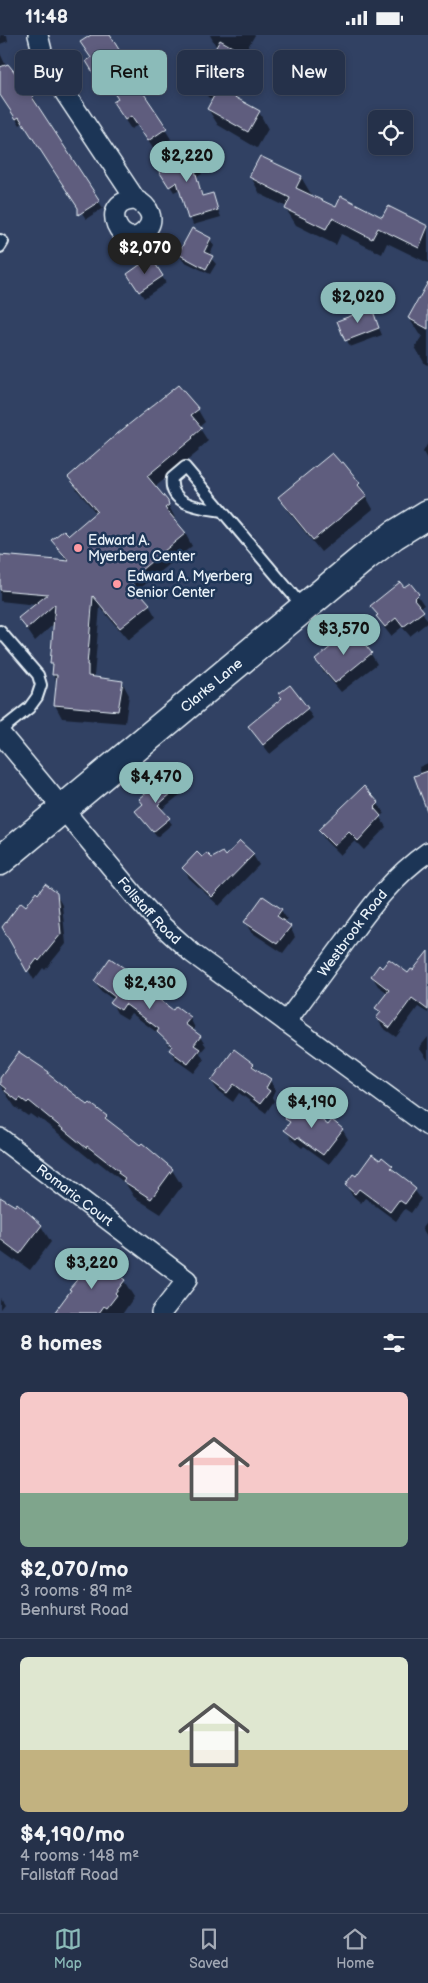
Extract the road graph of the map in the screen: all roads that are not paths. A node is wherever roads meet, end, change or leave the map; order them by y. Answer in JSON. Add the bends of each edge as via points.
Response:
{"nodes":[{"id":1,"x":38,"y":35,"type":"edge"},
{"id":2,"x":136,"y":200,"type":"dead end"},
{"id":3,"x":0,"y":240,"type":"edge"},
{"id":4,"x":0,"y":247,"type":"edge"},
{"id":5,"x":222,"y":511,"type":"junction"},
{"id":6,"x":428,"y":514,"type":"edge"},
{"id":7,"x":304,"y":608,"type":"junction"},
{"id":8,"x":0,"y":631,"type":"edge"},
{"id":9,"x":0,"y":732,"type":"edge"},
{"id":10,"x":63,"y":808,"type":"junction"},
{"id":11,"x":428,"y":852,"type":"edge"},
{"id":12,"x":0,"y":861,"type":"edge"},
{"id":13,"x":286,"y":1022,"type":"junction"},
{"id":14,"x":428,"y":1125,"type":"edge"},
{"id":15,"x":0,"y":1139,"type":"edge"},
{"id":16,"x":161,"y":1313,"type":"edge"}],
"edges":[{"from":1,"to":2,"type":"street","via":[[53,75]]},
{"from":3,"to":4,"type":"lane","via":[[3,242]]},
{"from":5,"to":5,"type":"lane","via":[[185,467],[172,478],[173,490],[189,506]]},
{"from":5,"to":7,"type":"lane"},
{"from":6,"to":7,"type":"street","name":"Clarks Lane","via":[[394,535]]},
{"from":7,"to":10,"type":"street","name":"Clarks Lane"},
{"from":8,"to":9,"type":"lane","via":[[38,675],[41,685],[38,697],[29,708]]},
{"from":9,"to":10,"type":"street","name":"Fallstaff Road"},
{"from":10,"to":12,"type":"street","name":"Clarks Lane"},
{"from":10,"to":13,"type":"street","name":"Fallstaff Road","via":[[161,925],[192,953]]},
{"from":11,"to":13,"type":"street","name":"Westbrook Road","via":[[389,885]]},
{"from":13,"to":14,"type":"street","name":"Fallstaff Road"},
{"from":15,"to":16,"type":"street","name":"Romaric Court","via":[[186,1280]]}]}
